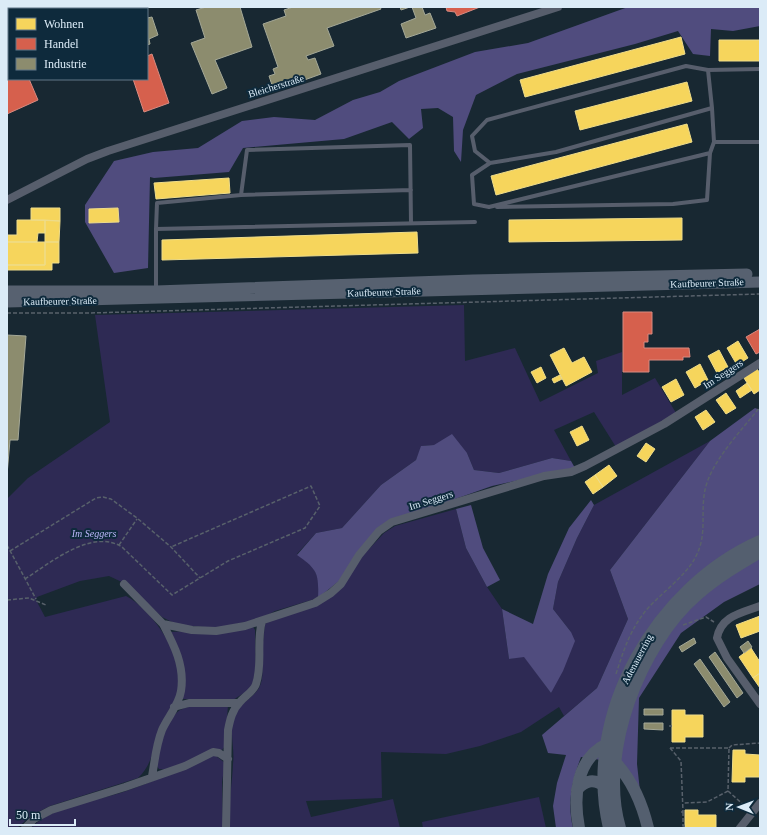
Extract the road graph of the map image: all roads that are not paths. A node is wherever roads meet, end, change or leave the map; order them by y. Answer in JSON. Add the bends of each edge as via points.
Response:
{"nodes":[{"id":1,"x":558,"y":7,"type":"edge"},
{"id":2,"x":760,"y":69,"type":"edge"},
{"id":3,"x":708,"y":70,"type":"junction"},
{"id":4,"x":712,"y":108,"type":"junction"},
{"id":5,"x":714,"y":142,"type":"junction"},
{"id":6,"x":760,"y":142,"type":"edge"},
{"id":7,"x":710,"y":154,"type":"junction"},
{"id":8,"x":490,"y":163,"type":"junction"},
{"id":9,"x":411,"y":190,"type":"junction"},
{"id":10,"x":241,"y":195,"type":"junction"},
{"id":11,"x":7,"y":200,"type":"edge"},
{"id":12,"x":489,"y":207,"type":"junction"},
{"id":13,"x":475,"y":222,"type":"dead end"},
{"id":14,"x":411,"y":223,"type":"junction"},
{"id":15,"x":156,"y":230,"type":"junction"},
{"id":16,"x":760,"y":274,"type":"edge"},
{"id":17,"x":760,"y":282,"type":"edge"},
{"id":18,"x":7,"y":290,"type":"edge"},
{"id":19,"x":156,"y":291,"type":"junction"},
{"id":20,"x":7,"y":302,"type":"edge"},
{"id":21,"x":760,"y":363,"type":"edge"},
{"id":22,"x":760,"y":541,"type":"edge"},
{"id":23,"x":760,"y":552,"type":"edge"},
{"id":24,"x":124,"y":584,"type":"dead end"},
{"id":25,"x":760,"y":606,"type":"edge"},
{"id":26,"x":262,"y":621,"type":"junction"},
{"id":27,"x":163,"y":624,"type":"junction"},
{"id":28,"x":238,"y":703,"type":"junction"},
{"id":29,"x":760,"y":704,"type":"edge"},
{"id":30,"x":174,"y":707,"type":"junction"},
{"id":31,"x":607,"y":744,"type":"junction"},
{"id":32,"x":228,"y":758,"type":"junction"},
{"id":33,"x":616,"y":762,"type":"junction"},
{"id":34,"x":152,"y":776,"type":"junction"},
{"id":35,"x":604,"y":787,"type":"junction"},
{"id":36,"x":577,"y":790,"type":"junction"},
{"id":37,"x":640,"y":802,"type":"junction"},
{"id":38,"x":760,"y":803,"type":"edge"},
{"id":39,"x":616,"y":804,"type":"junction"},
{"id":40,"x":25,"y":828,"type":"edge"},
{"id":41,"x":226,"y":828,"type":"edge"},
{"id":42,"x":579,"y":828,"type":"edge"},
{"id":43,"x":609,"y":828,"type":"edge"},
{"id":44,"x":620,"y":828,"type":"edge"},
{"id":45,"x":648,"y":828,"type":"edge"},
{"id":46,"x":740,"y":828,"type":"edge"}],
"edges":[{"from":1,"to":11,"type":"street","name":"Bleicherstraße","via":[[94,156]]},
{"from":2,"to":3,"type":"lane"},
{"from":3,"to":4,"type":"lane"},
{"from":3,"to":8,"type":"lane","via":[[686,66],[487,120],[472,136],[475,151]]},
{"from":4,"to":5,"type":"lane"},
{"from":4,"to":8,"type":"lane","via":[[556,152]]},
{"from":5,"to":6,"type":"lane"},
{"from":5,"to":7,"type":"lane"},
{"from":7,"to":12,"type":"lane"},
{"from":7,"to":12,"type":"lane","via":[[706,200],[673,204]]},
{"from":8,"to":12,"type":"lane","via":[[472,176],[474,204]]},
{"from":9,"to":10,"type":"lane"},
{"from":9,"to":10,"type":"lane","via":[[410,145],[310,147],[247,150]]},
{"from":9,"to":14,"type":"lane"},
{"from":10,"to":15,"type":"lane","via":[[157,203]]},
{"from":13,"to":14,"type":"lane"},
{"from":14,"to":15,"type":"lane"},
{"from":15,"to":19,"type":"lane"},
{"from":16,"to":19,"type":"main road","name":"Kaufbeurer Straße","via":[[473,280]]},
{"from":17,"to":20,"type":"main road","name":"Kaufbeurer Straße"},
{"from":18,"to":19,"type":"main road","name":"Kaufbeurer Straße"},
{"from":21,"to":26,"type":"street","name":"Im Seggers","via":[[664,424],[585,466],[571,472],[536,478],[392,522],[379,531],[332,593],[315,603]]},
{"from":22,"to":31,"type":"main road","name":"Adenauerring","via":[[725,558],[686,590],[652,631],[621,689],[609,728]]},
{"from":23,"to":33,"type":"main road","name":"Adenauerring","via":[[696,595],[671,624],[646,663],[634,688],[619,732]]},
{"from":24,"to":27,"type":"street"},
{"from":25,"to":29,"type":"street","via":[[729,618],[721,626],[717,638],[727,658]]},
{"from":26,"to":27,"type":"street","name":"Im Seggers","via":[[216,631],[192,630]]},
{"from":26,"to":28,"type":"street","via":[[259,631],[256,685]]},
{"from":27,"to":30,"type":"street","via":[[180,662],[181,693]]},
{"from":28,"to":30,"type":"street","via":[[190,703]]},
{"from":28,"to":32,"type":"street","via":[[231,716],[228,730]]},
{"from":30,"to":34,"type":"street","via":[[162,732]]},
{"from":31,"to":35,"type":"main road","name":"Adenauerring"},
{"from":31,"to":36,"type":"main road","via":[[597,748],[586,761]]},
{"from":32,"to":34,"type":"street","via":[[213,752],[185,766]]},
{"from":32,"to":41,"type":"street"},
{"from":33,"to":37,"type":"main road","via":[[625,772]]},
{"from":33,"to":39,"type":"main road","name":"Adenauerring"},
{"from":34,"to":40,"type":"street","via":[[51,810],[34,819]]},
{"from":35,"to":36,"type":"main road","via":[[600,783],[590,781],[582,784]]},
{"from":35,"to":43,"type":"main road","name":"Adenauerring"},
{"from":36,"to":42,"type":"main road"},
{"from":37,"to":39,"type":"main road","via":[[628,798]]},
{"from":37,"to":45,"type":"main road"},
{"from":38,"to":46,"type":"street"},
{"from":39,"to":44,"type":"main road","name":"Adenauerring"}]}
